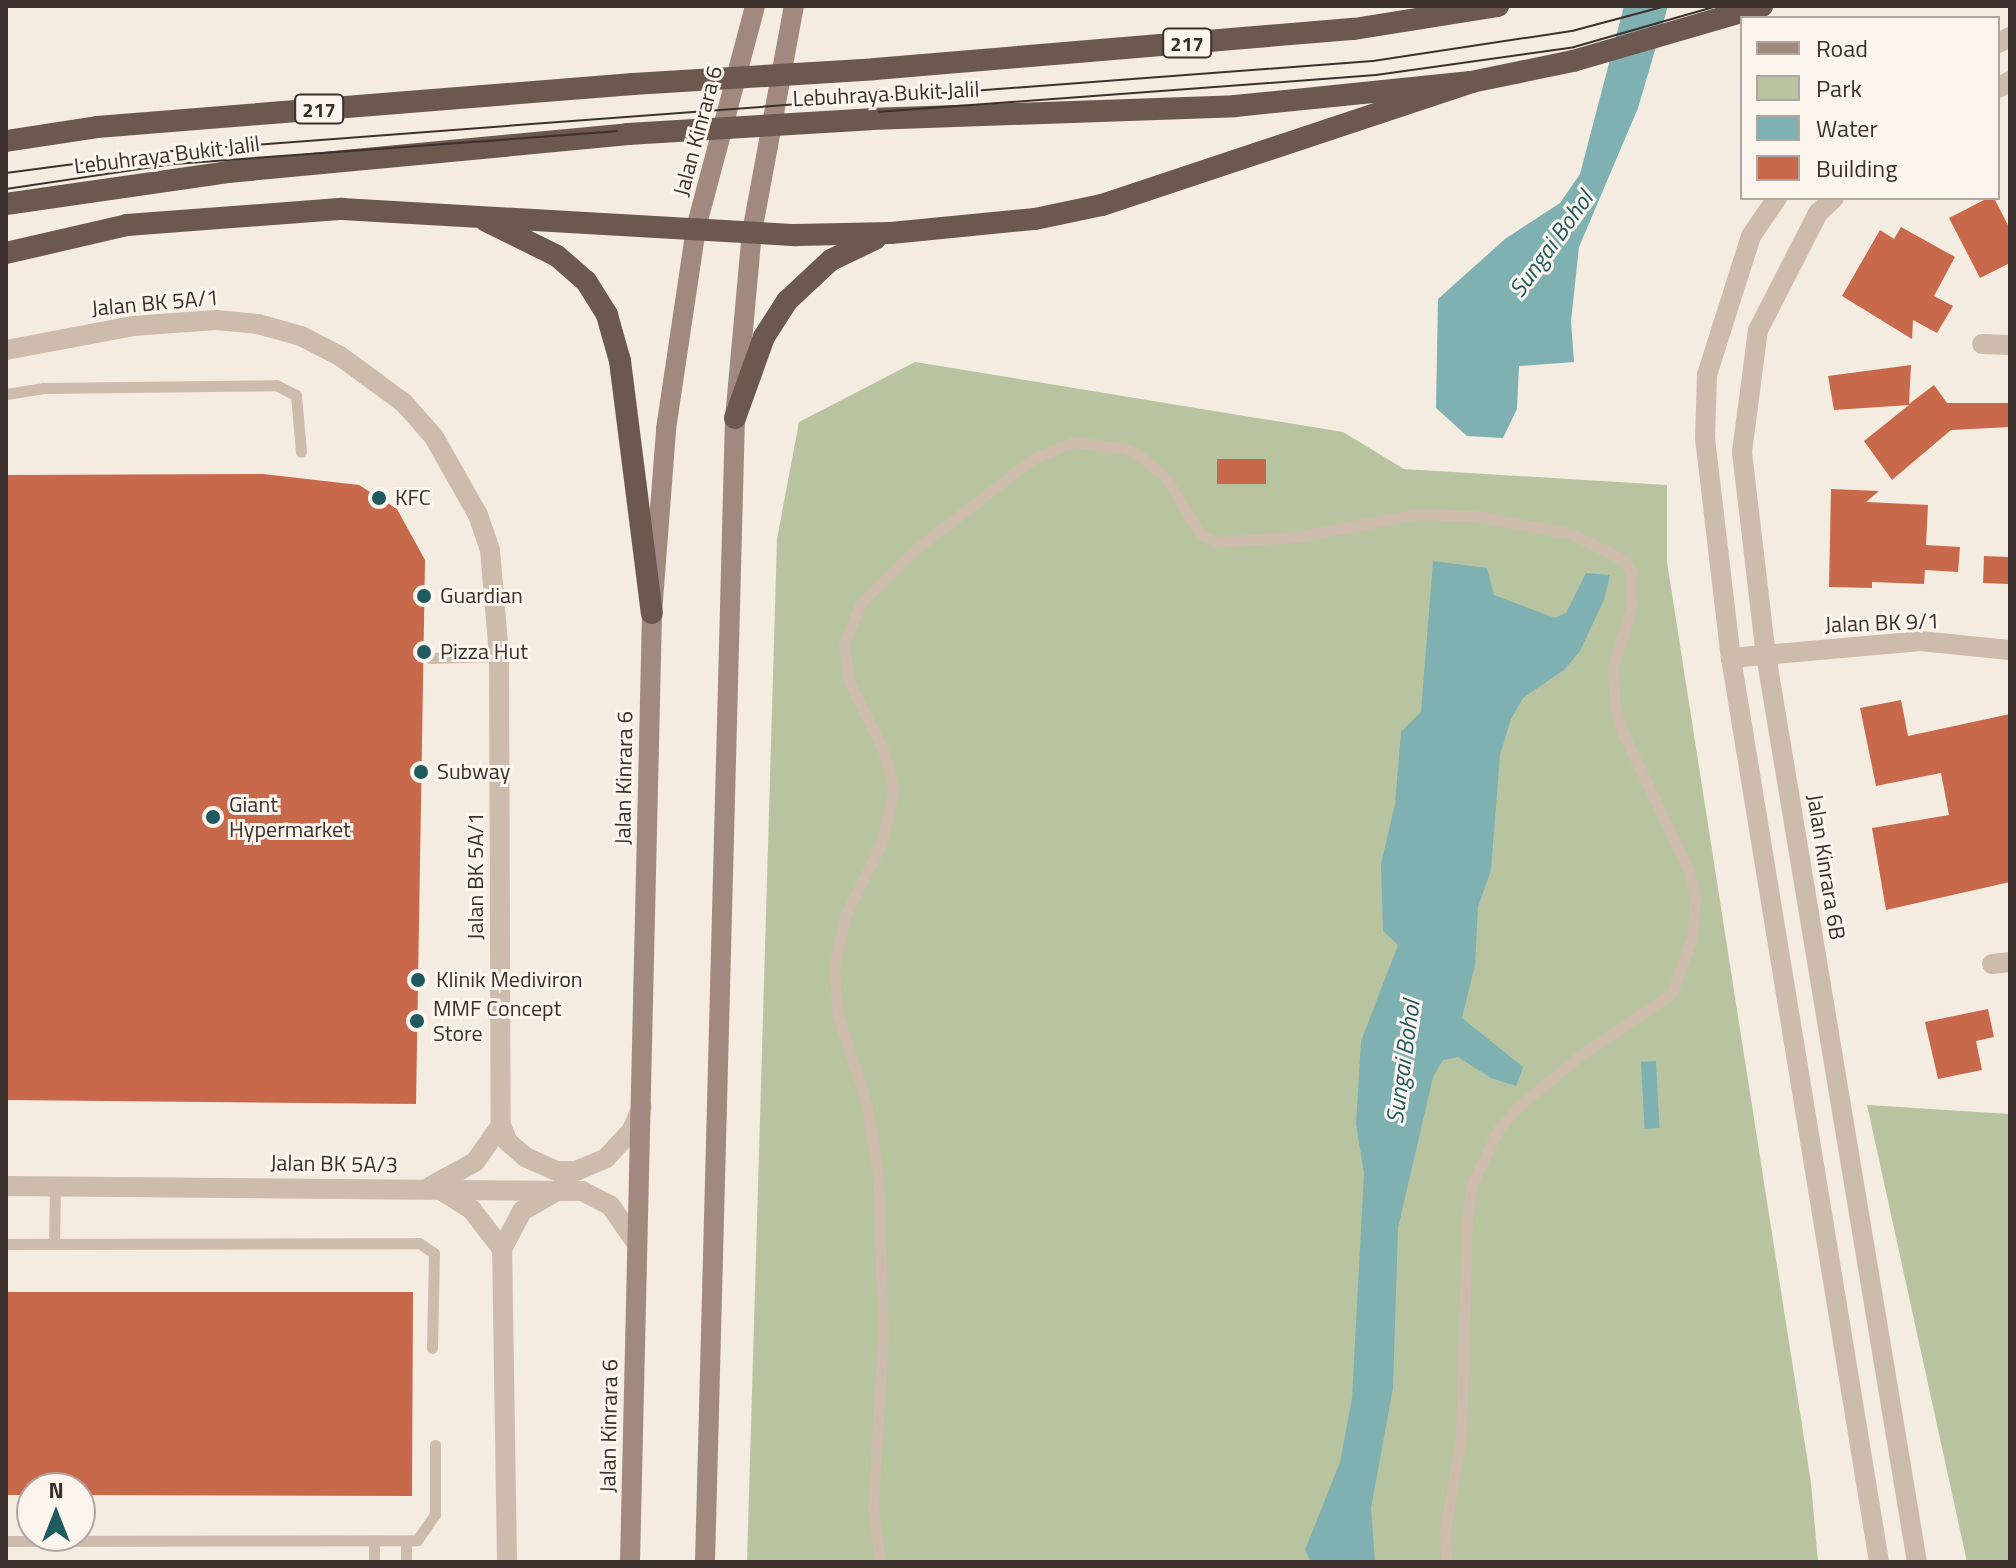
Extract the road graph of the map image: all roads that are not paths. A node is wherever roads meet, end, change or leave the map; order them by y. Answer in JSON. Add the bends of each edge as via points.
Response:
{"nodes":[{"id":1,"x":755,"y":6,"type":"edge"},
{"id":2,"x":794,"y":6,"type":"edge"},
{"id":3,"x":1498,"y":6,"type":"edge"},
{"id":4,"x":1762,"y":6,"type":"edge"},
{"id":5,"x":1471,"y":82,"type":"junction"},
{"id":6,"x":6,"y":141,"type":"edge"},
{"id":7,"x":1776,"y":200,"type":"edge"},
{"id":8,"x":1832,"y":200,"type":"edge"},
{"id":9,"x":6,"y":204,"type":"edge"},
{"id":10,"x":469,"y":214,"type":"junction"},
{"id":11,"x":696,"y":228,"type":"junction"},
{"id":12,"x":752,"y":232,"type":"junction"},
{"id":13,"x":891,"y":233,"type":"junction"},
{"id":14,"x":6,"y":253,"type":"edge"},
{"id":15,"x":1982,"y":344,"type":"dead end"},
{"id":16,"x":2010,"y":345,"type":"edge"},
{"id":17,"x":6,"y":350,"type":"edge"},
{"id":18,"x":6,"y":394,"type":"edge"},
{"id":19,"x":735,"y":418,"type":"junction"},
{"id":20,"x":301,"y":452,"type":"dead end"},
{"id":21,"x":652,"y":613,"type":"junction"},
{"id":22,"x":2010,"y":650,"type":"edge"},
{"id":23,"x":1766,"y":655,"type":"junction"},
{"id":24,"x":499,"y":656,"type":"junction"},
{"id":25,"x":430,"y":658,"type":"dead end"},
{"id":26,"x":1731,"y":658,"type":"junction"},
{"id":27,"x":642,"y":1107,"type":"junction"},
{"id":28,"x":501,"y":1125,"type":"junction"},
{"id":29,"x":6,"y":1186,"type":"edge"},
{"id":30,"x":55,"y":1186,"type":"junction"},
{"id":31,"x":431,"y":1189,"type":"junction"},
{"id":32,"x":563,"y":1190,"type":"junction"},
{"id":33,"x":6,"y":1244,"type":"edge"},
{"id":34,"x":54,"y":1244,"type":"junction"},
{"id":35,"x":637,"y":1244,"type":"junction"},
{"id":36,"x":502,"y":1249,"type":"junction"},
{"id":37,"x":432,"y":1348,"type":"dead end"},
{"id":38,"x":435,"y":1445,"type":"dead end"},
{"id":39,"x":6,"y":1541,"type":"edge"},
{"id":40,"x":374,"y":1541,"type":"junction"},
{"id":41,"x":406,"y":1541,"type":"junction"},
{"id":42,"x":374,"y":1562,"type":"edge"},
{"id":43,"x":406,"y":1562,"type":"edge"},
{"id":44,"x":507,"y":1562,"type":"edge"},
{"id":45,"x":630,"y":1562,"type":"edge"},
{"id":46,"x":705,"y":1562,"type":"edge"},
{"id":47,"x":880,"y":1562,"type":"edge"},
{"id":48,"x":1446,"y":1562,"type":"edge"},
{"id":49,"x":1879,"y":1562,"type":"edge"},
{"id":50,"x":1917,"y":1562,"type":"edge"}],
"edges":[{"from":1,"to":11,"type":"main road","name":"Jalan Kinrara 6"},
{"from":2,"to":12,"type":"main road"},
{"from":3,"to":6,"type":"highway","name":"Lebuhraya Bukit Jalil","number":"217","bridge":true,"via":[[1354,29],[97,127]]},
{"from":4,"to":5,"type":"highway","name":"Lebuhraya Bukit Jalil","via":[[1573,61]]},
{"from":5,"to":9,"type":"highway","name":"Lebuhraya Bukit Jalil","bridge":true,"via":[[1235,106],[628,134],[228,172]]},
{"from":5,"to":13,"type":"highway","via":[[1102,205],[1035,219]]},
{"from":7,"to":26,"type":"street","via":[[1751,236],[1707,375],[1705,438]]},
{"from":8,"to":23,"type":"street","name":"Jalan Kinrara 6B","via":[[1818,213],[1758,330],[1742,452]]},
{"from":10,"to":11,"type":"highway"},
{"from":10,"to":14,"type":"highway","via":[[342,209],[127,225]]},
{"from":10,"to":21,"type":"highway","via":[[557,256],[586,281],[607,315],[620,361]]},
{"from":11,"to":12,"type":"highway"},
{"from":11,"to":21,"type":"main road","name":"Jalan Kinrara 6","via":[[673,362]]},
{"from":12,"to":13,"type":"highway"},
{"from":12,"to":19,"type":"main road"},
{"from":13,"to":19,"type":"highway","via":[[831,260],[787,301],[764,337]]},
{"from":15,"to":16,"type":"street"},
{"from":17,"to":24,"type":"street","name":"Jalan BK 5A/1","via":[[133,326],[216,320],[301,336],[340,356],[404,403],[455,470],[490,550]]},
{"from":18,"to":20,"type":"lane","via":[[43,388],[276,385],[296,395]]},
{"from":19,"to":46,"type":"main road"},
{"from":21,"to":27,"type":"main road","name":"Jalan Kinrara 6"},
{"from":22,"to":23,"type":"street","name":"Jalan BK 9/1","via":[[1920,641]]},
{"from":23,"to":26,"type":"street","name":"Jalan BK 9/1"},
{"from":23,"to":50,"type":"street","name":"Jalan Kinrara 6B"},
{"from":24,"to":25,"type":"lane"},
{"from":24,"to":28,"type":"street","name":"Jalan BK 5A/1"},
{"from":26,"to":49,"type":"street"},
{"from":27,"to":28,"type":"street","via":[[632,1130],[606,1158],[576,1171],[557,1171],[525,1157],[508,1142]]},
{"from":27,"to":35,"type":"main road","name":"Jalan Kinrara 6"},
{"from":28,"to":31,"type":"street","via":[[475,1162]]},
{"from":29,"to":30,"type":"street","name":"Jalan BK 5A/3"},
{"from":30,"to":31,"type":"street","name":"Jalan BK 5A/3"},
{"from":30,"to":34,"type":"lane"},
{"from":31,"to":32,"type":"street","name":"Jalan BK 5A/3"},
{"from":31,"to":36,"type":"street","via":[[472,1210]]},
{"from":32,"to":35,"type":"street","name":"Jalan BK 5A/3","via":[[582,1191],[610,1205]]},
{"from":32,"to":36,"type":"street","via":[[522,1211]]},
{"from":33,"to":34,"type":"lane"},
{"from":34,"to":37,"type":"lane","via":[[419,1243],[434,1253]]},
{"from":35,"to":45,"type":"main road","name":"Jalan Kinrara 6"},
{"from":36,"to":44,"type":"street"},
{"from":38,"to":41,"type":"lane","via":[[435,1514],[427,1532]]},
{"from":39,"to":40,"type":"lane"},
{"from":40,"to":41,"type":"lane"},
{"from":40,"to":42,"type":"lane"},
{"from":41,"to":43,"type":"lane"},
{"from":47,"to":48,"type":"lane","via":[[873,1508],[883,1332],[878,1174],[867,1106],[838,1015],[834,968],[845,916],[888,823],[894,789],[883,749],[849,681],[844,644],[861,603],[921,544],[1034,458],[1074,442],[1127,449],[1145,460],[1166,478],[1200,534],[1215,542],[1297,537],[1416,514],[1476,516],[1572,534],[1624,560],[1631,571],[1631,609],[1613,666],[1614,703],[1622,731],[1688,869],[1695,898],[1692,938],[1672,993],[1577,1058],[1519,1106],[1499,1128],[1472,1184],[1461,1438],[1445,1529]]}]}
